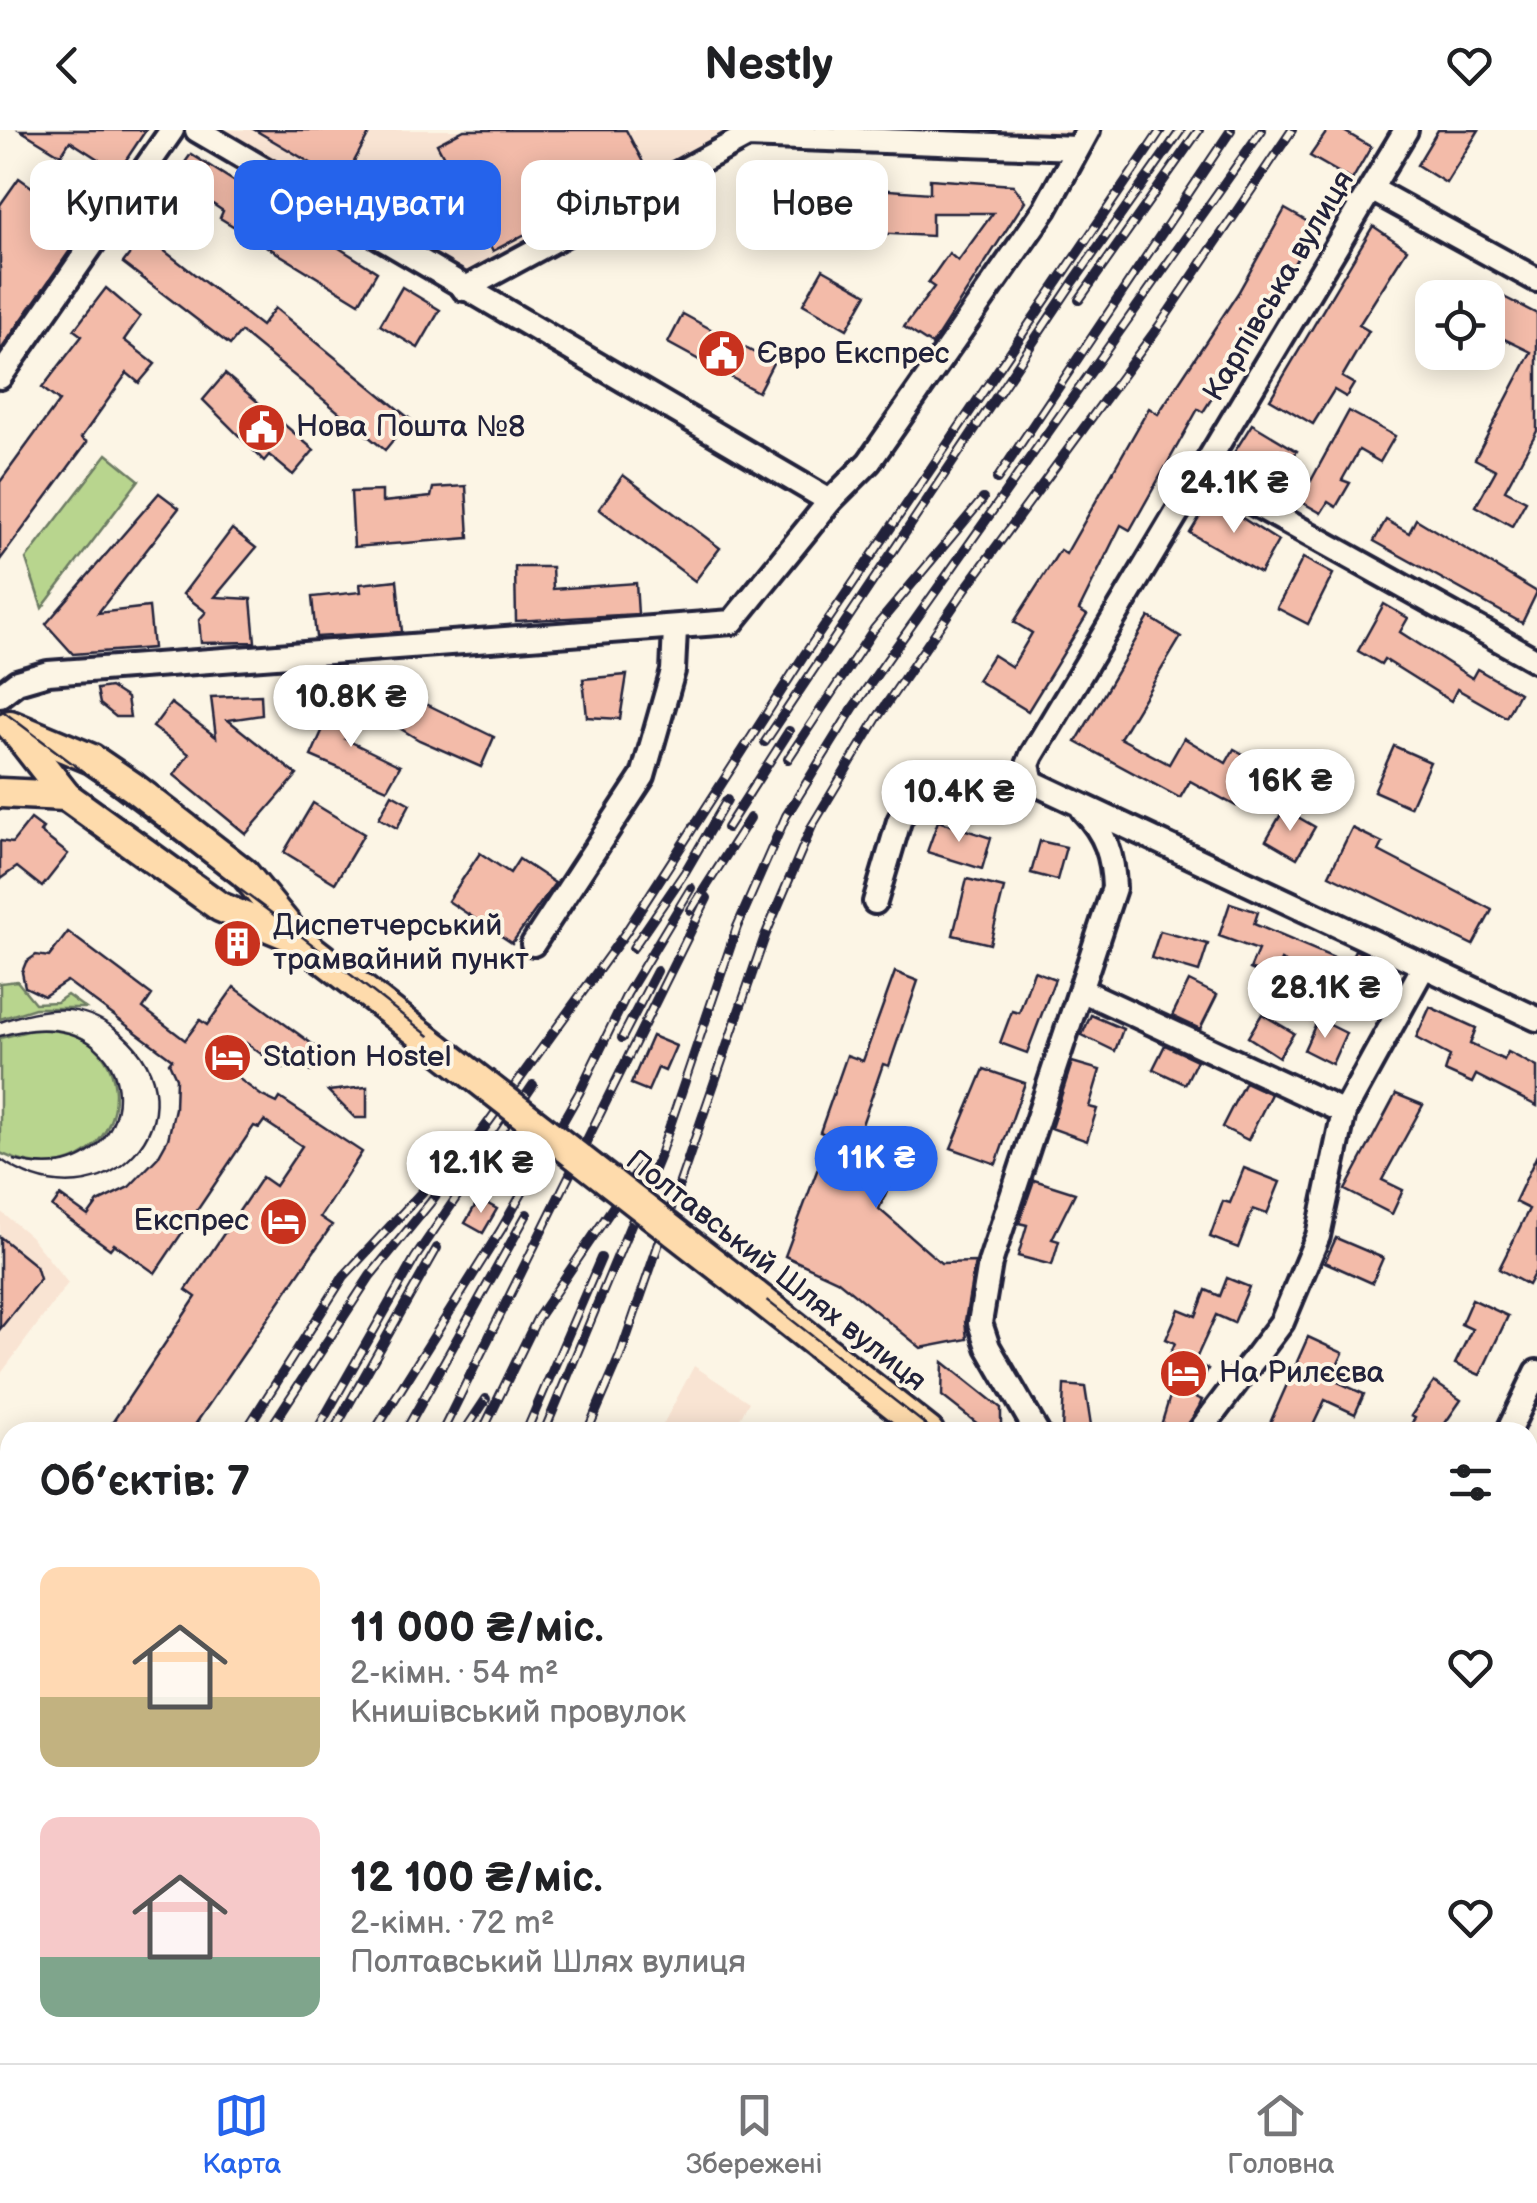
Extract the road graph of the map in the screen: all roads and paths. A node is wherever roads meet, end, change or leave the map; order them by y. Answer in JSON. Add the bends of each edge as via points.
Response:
{"nodes":[{"id":1,"x":172,"y":130,"type":"edge"},
{"id":2,"x":198,"y":130,"type":"edge"},
{"id":3,"x":1406,"y":130,"type":"edge"},
{"id":4,"x":1082,"y":139,"type":"edge"},
{"id":5,"x":1373,"y":190,"type":"junction"},
{"id":6,"x":1537,"y":280,"type":"edge"},
{"id":7,"x":464,"y":288,"type":"junction"},
{"id":8,"x":0,"y":377,"type":"edge"},
{"id":9,"x":1201,"y":474,"type":"junction"},
{"id":10,"x":830,"y":502,"type":"junction"},
{"id":11,"x":676,"y":629,"type":"junction"},
{"id":12,"x":1537,"y":660,"type":"edge"},
{"id":13,"x":0,"y":695,"type":"edge"},
{"id":14,"x":5,"y":720,"type":"edge"},
{"id":15,"x":1032,"y":782,"type":"junction"},
{"id":16,"x":0,"y":794,"type":"edge"},
{"id":17,"x":66,"y":796,"type":"junction"},
{"id":18,"x":1075,"y":802,"type":"junction"},
{"id":19,"x":875,"y":902,"type":"dead end"},
{"id":20,"x":299,"y":940,"type":"junction"},
{"id":21,"x":533,"y":944,"type":"dead end"},
{"id":22,"x":1424,"y":966,"type":"junction"},
{"id":23,"x":1080,"y":990,"type":"junction"},
{"id":24,"x":1537,"y":1019,"type":"edge"},
{"id":25,"x":1344,"y":1112,"type":"junction"},
{"id":26,"x":1537,"y":1372,"type":"edge"},
{"id":27,"x":916,"y":1422,"type":"edge"},
{"id":28,"x":1031,"y":1422,"type":"edge"},
{"id":29,"x":1207,"y":1422,"type":"edge"},
{"id":30,"x":1513,"y":1422,"type":"edge"}],
"edges":[{"from":1,"to":8,"type":"street"},
{"from":2,"to":7,"type":"street"},
{"from":3,"to":5,"type":"street","name":"Карпівська вулиця"},
{"from":4,"to":7,"type":"street","via":[[748,136]]},
{"from":4,"to":10,"type":"street","via":[[1044,209],[869,462]]},
{"from":5,"to":6,"type":"street"},
{"from":5,"to":9,"type":"street","name":"Карпівська вулиця"},
{"from":7,"to":10,"type":"street"},
{"from":9,"to":12,"type":"street"},
{"from":9,"to":15,"type":"street","name":"Карпівська вулиця","via":[[1032,756]]},
{"from":10,"to":11,"type":"street","via":[[732,622]]},
{"from":11,"to":13,"type":"street","via":[[48,673]]},
{"from":11,"to":21,"type":"street","via":[[673,671],[643,776]]},
{"from":14,"to":17,"type":"main road","name":"Полтавський Шлях вулиця"},
{"from":14,"to":20,"type":"main road","name":"Полтавський Шлях вулиця","via":[[107,768],[244,873]]},
{"from":15,"to":18,"type":"street"},
{"from":15,"to":19,"type":"street","via":[[1000,786],[946,775],[920,780],[898,821]]},
{"from":16,"to":17,"type":"main road"},
{"from":17,"to":20,"type":"main road","name":"Полтавський Шлях вулиця","via":[[220,907]]},
{"from":18,"to":22,"type":"street"},
{"from":18,"to":23,"type":"street","via":[[1098,826],[1113,858],[1114,888]]},
{"from":20,"to":27,"type":"main road","name":"Полтавський Шлях вулиця","bridge":true},
{"from":22,"to":24,"type":"street"},
{"from":22,"to":25,"type":"street"},
{"from":23,"to":25,"type":"street"},
{"from":23,"to":28,"type":"street","via":[[990,1263],[980,1323]]},
{"from":25,"to":29,"type":"street","via":[[1318,1236],[1282,1322]]},
{"from":26,"to":30,"type":"street"}]}
